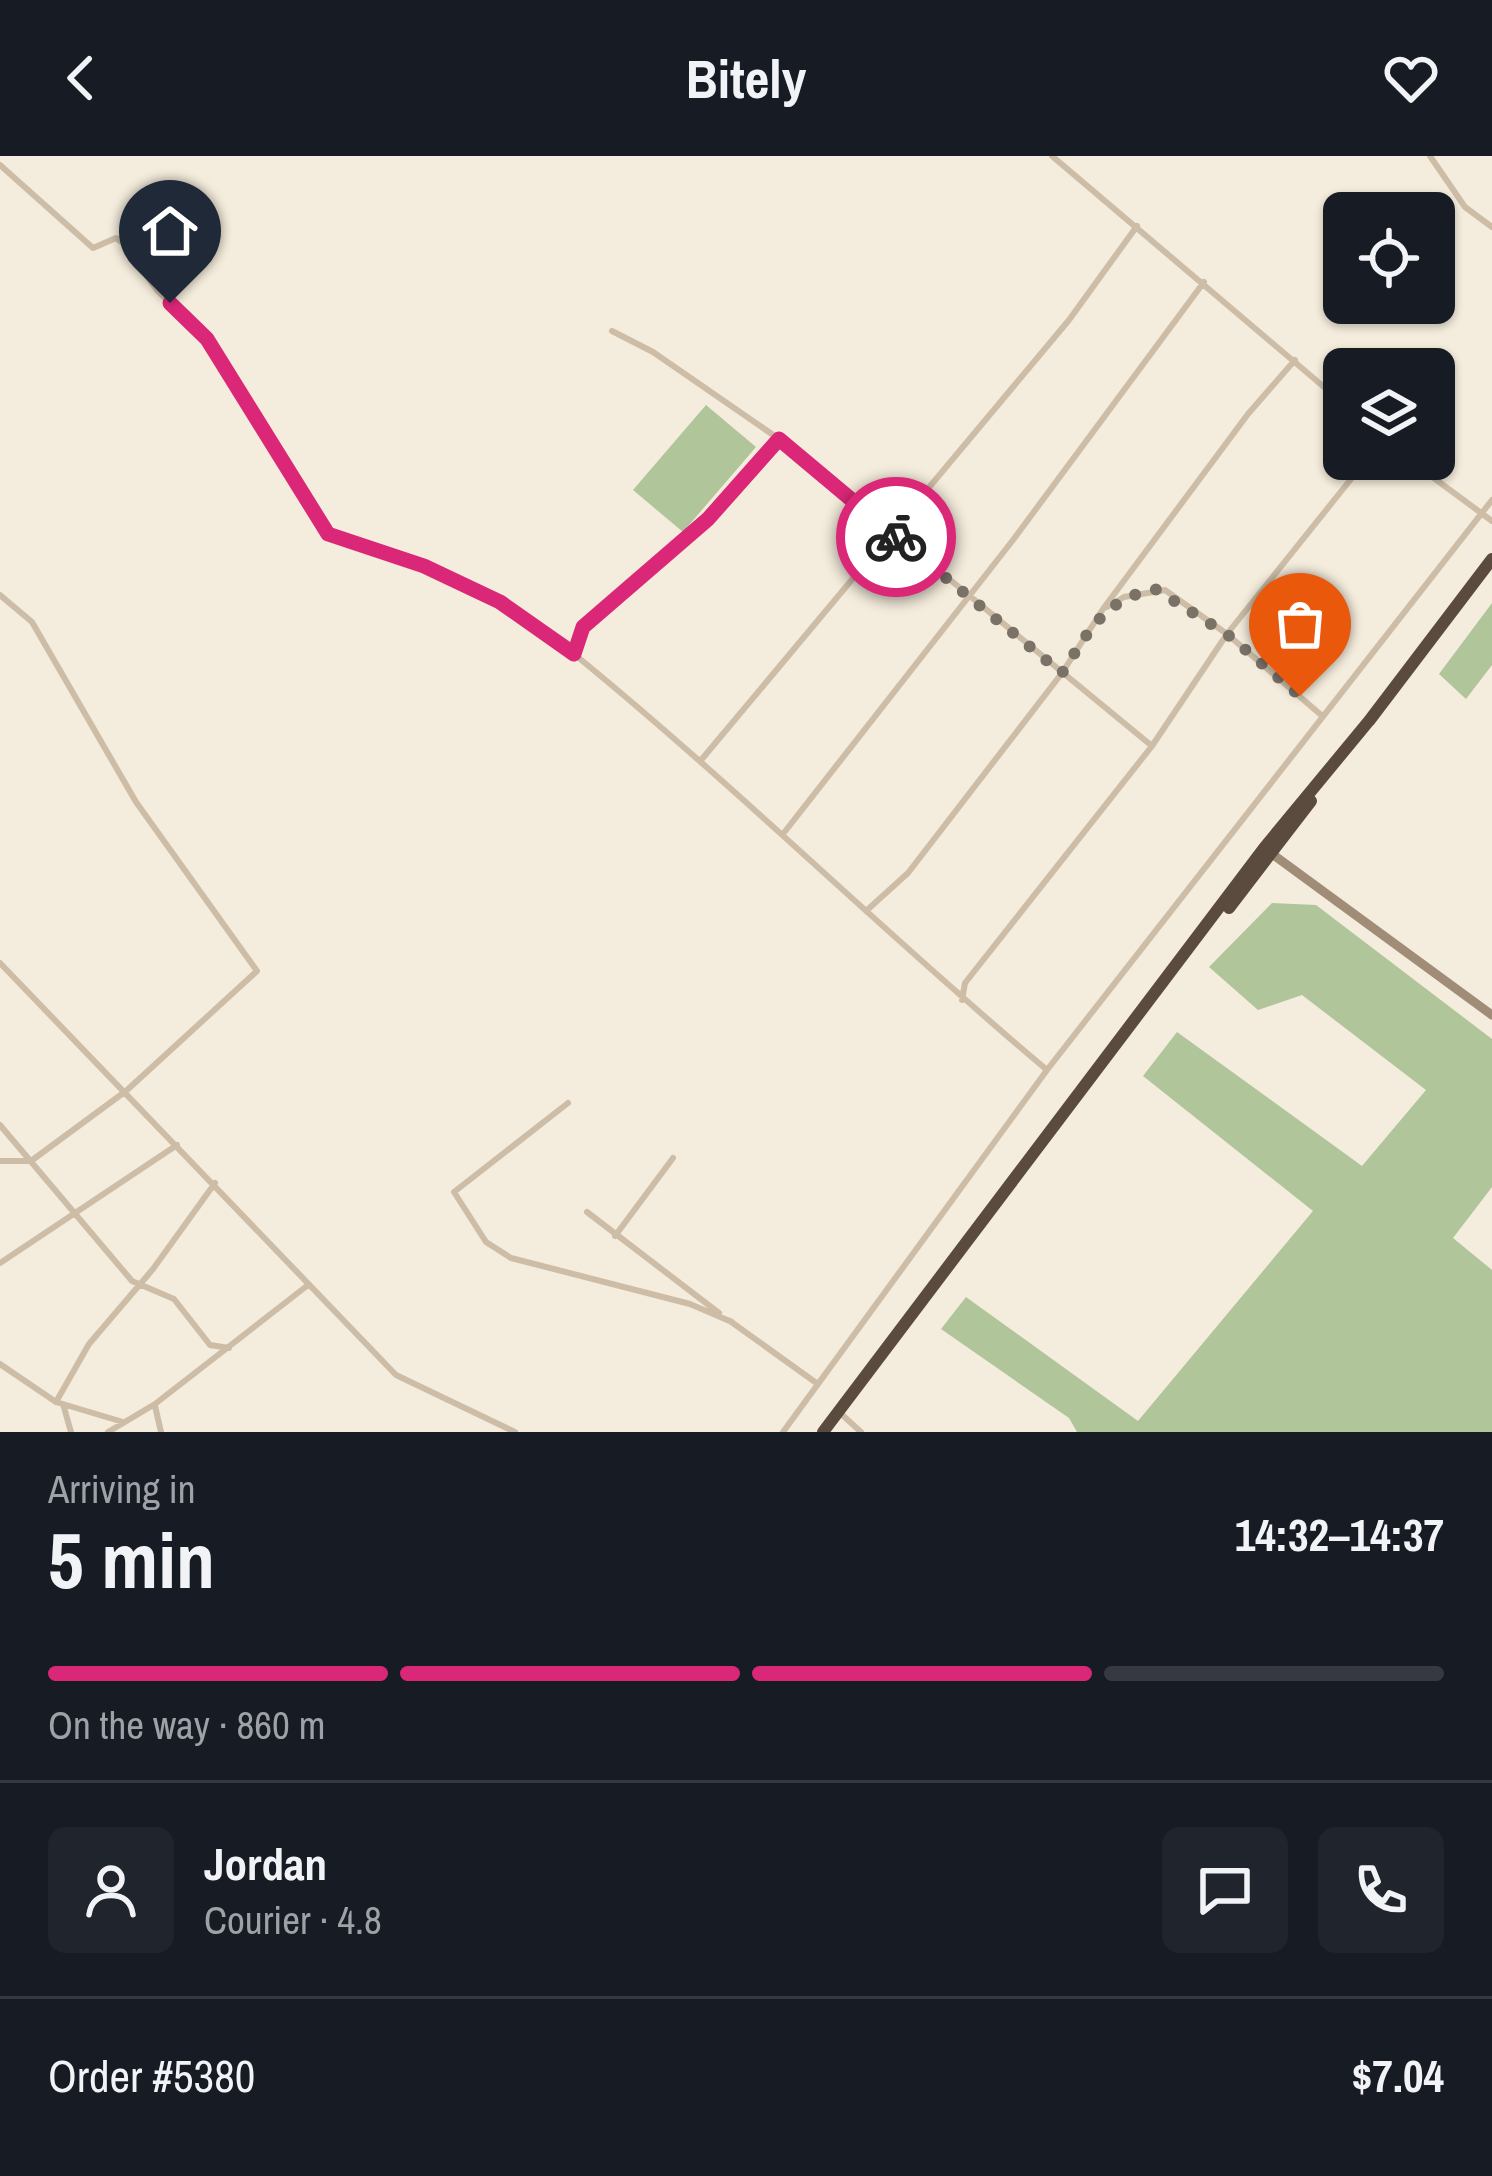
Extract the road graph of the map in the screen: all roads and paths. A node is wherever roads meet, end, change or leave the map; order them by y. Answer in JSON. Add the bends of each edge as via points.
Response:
{"nodes":[{"id":1,"x":1052,"y":156,"type":"edge"},
{"id":2,"x":1430,"y":156,"type":"edge"},
{"id":3,"x":0,"y":165,"type":"edge"},
{"id":4,"x":1137,"y":226,"type":"junction"},
{"id":5,"x":1492,"y":227,"type":"edge"},
{"id":6,"x":1204,"y":282,"type":"junction"},
{"id":7,"x":612,"y":331,"type":"dead end"},
{"id":8,"x":1295,"y":360,"type":"junction"},
{"id":9,"x":1323,"y":385,"type":"edge"},
{"id":10,"x":779,"y":439,"type":"junction"},
{"id":11,"x":1350,"y":480,"type":"edge"},
{"id":12,"x":1435,"y":480,"type":"edge"},
{"id":13,"x":1492,"y":500,"type":"edge"},
{"id":14,"x":1480,"y":515,"type":"junction"},
{"id":15,"x":1492,"y":521,"type":"edge"},
{"id":16,"x":890,"y":532,"type":"junction"},
{"id":17,"x":1492,"y":559,"type":"edge"},
{"id":18,"x":0,"y":595,"type":"edge"},
{"id":19,"x":968,"y":598,"type":"junction"},
{"id":20,"x":1103,"y":609,"type":"junction"},
{"id":21,"x":1227,"y":634,"type":"junction"},
{"id":22,"x":574,"y":654,"type":"junction"},
{"id":23,"x":1062,"y":673,"type":"junction"},
{"id":24,"x":1320,"y":714,"type":"junction"},
{"id":25,"x":1152,"y":746,"type":"junction"},
{"id":26,"x":702,"y":760,"type":"junction"},
{"id":27,"x":783,"y":834,"type":"junction"},
{"id":28,"x":1268,"y":850,"type":"junction"},
{"id":29,"x":866,"y":911,"type":"junction"},
{"id":30,"x":0,"y":963,"type":"edge"},
{"id":31,"x":962,"y":1000,"type":"junction"},
{"id":32,"x":1492,"y":1015,"type":"edge"},
{"id":33,"x":1047,"y":1070,"type":"junction"},
{"id":34,"x":126,"y":1091,"type":"junction"},
{"id":35,"x":568,"y":1103,"type":"dead end"},
{"id":36,"x":0,"y":1125,"type":"edge"},
{"id":37,"x":177,"y":1145,"type":"junction"},
{"id":38,"x":673,"y":1158,"type":"dead end"},
{"id":39,"x":0,"y":1160,"type":"edge"},
{"id":40,"x":31,"y":1162,"type":"junction"},
{"id":41,"x":214,"y":1183,"type":"junction"},
{"id":42,"x":587,"y":1212,"type":"dead end"},
{"id":43,"x":73,"y":1215,"type":"junction"},
{"id":44,"x":615,"y":1236,"type":"junction"},
{"id":45,"x":0,"y":1263,"type":"edge"},
{"id":46,"x":308,"y":1285,"type":"junction"},
{"id":47,"x":138,"y":1286,"type":"junction"},
{"id":48,"x":732,"y":1322,"type":"junction"},
{"id":49,"x":229,"y":1348,"type":"junction"},
{"id":50,"x":0,"y":1364,"type":"edge"},
{"id":51,"x":814,"y":1382,"type":"junction"},
{"id":52,"x":60,"y":1403,"type":"junction"},
{"id":53,"x":155,"y":1405,"type":"junction"},
{"id":54,"x":839,"y":1412,"type":"junction"},
{"id":55,"x":123,"y":1422,"type":"junction"},
{"id":56,"x":71,"y":1432,"type":"edge"},
{"id":57,"x":108,"y":1432,"type":"edge"},
{"id":58,"x":161,"y":1432,"type":"edge"},
{"id":59,"x":515,"y":1432,"type":"edge"},
{"id":60,"x":783,"y":1432,"type":"edge"},
{"id":61,"x":824,"y":1432,"type":"edge"},
{"id":62,"x":861,"y":1432,"type":"edge"}],
"edges":[{"from":1,"to":4,"type":"street"},
{"from":2,"to":5,"type":"street","via":[[1465,207]]},
{"from":3,"to":22,"type":"street","via":[[94,248],[116,238],[123,243],[207,339],[328,534],[500,602]]},
{"from":4,"to":6,"type":"street"},
{"from":4,"to":16,"type":"street","via":[[1069,320]]},
{"from":6,"to":8,"type":"street"},
{"from":6,"to":19,"type":"street"},
{"from":7,"to":10,"type":"street"},
{"from":8,"to":9,"type":"street"},
{"from":8,"to":20,"type":"street"},
{"from":10,"to":16,"type":"street"},
{"from":10,"to":22,"type":"street","via":[[708,519],[583,627]]},
{"from":11,"to":21,"type":"street"},
{"from":12,"to":14,"type":"street"},
{"from":13,"to":14,"type":"street"},
{"from":14,"to":15,"type":"street"},
{"from":14,"to":24,"type":"street"},
{"from":16,"to":19,"type":"street"},
{"from":16,"to":26,"type":"street"},
{"from":17,"to":28,"type":"highway"},
{"from":18,"to":34,"type":"street","via":[[32,622],[136,802],[257,971]]},
{"from":19,"to":23,"type":"street"},
{"from":19,"to":27,"type":"street"},
{"from":20,"to":21,"type":"street","via":[[1124,596],[1165,590]]},
{"from":20,"to":23,"type":"street"},
{"from":21,"to":24,"type":"street"},
{"from":21,"to":25,"type":"street"},
{"from":22,"to":26,"type":"street"},
{"from":23,"to":25,"type":"street"},
{"from":23,"to":29,"type":"street","via":[[908,873]]},
{"from":24,"to":33,"type":"street"},
{"from":25,"to":31,"type":"street","via":[[965,983]]},
{"from":26,"to":27,"type":"street"},
{"from":27,"to":29,"type":"street"},
{"from":28,"to":32,"type":"street"},
{"from":28,"to":54,"type":"highway"},
{"from":29,"to":31,"type":"street"},
{"from":30,"to":34,"type":"street"},
{"from":31,"to":33,"type":"street"},
{"from":33,"to":51,"type":"street"},
{"from":34,"to":37,"type":"street"},
{"from":34,"to":40,"type":"street"},
{"from":35,"to":48,"type":"street","via":[[454,1192],[486,1242],[511,1258]]},
{"from":36,"to":40,"type":"street"},
{"from":37,"to":41,"type":"street"},
{"from":37,"to":43,"type":"street"},
{"from":38,"to":44,"type":"street"},
{"from":39,"to":40,"type":"street"},
{"from":40,"to":43,"type":"street"},
{"from":41,"to":46,"type":"street"},
{"from":41,"to":47,"type":"street"},
{"from":42,"to":44,"type":"street"},
{"from":43,"to":45,"type":"street"},
{"from":43,"to":47,"type":"street"},
{"from":44,"to":48,"type":"street"},
{"from":46,"to":49,"type":"street"},
{"from":46,"to":59,"type":"street","via":[[396,1375]]},
{"from":47,"to":49,"type":"street","via":[[174,1299],[210,1345]]},
{"from":47,"to":52,"type":"street","via":[[89,1344]]},
{"from":48,"to":51,"type":"street"},
{"from":49,"to":53,"type":"street"},
{"from":50,"to":52,"type":"street"},
{"from":51,"to":60,"type":"street"},
{"from":52,"to":55,"type":"street"},
{"from":52,"to":56,"type":"street"},
{"from":53,"to":55,"type":"street"},
{"from":53,"to":58,"type":"street"},
{"from":54,"to":61,"type":"highway"},
{"from":54,"to":62,"type":"street"},
{"from":55,"to":57,"type":"street"}]}
